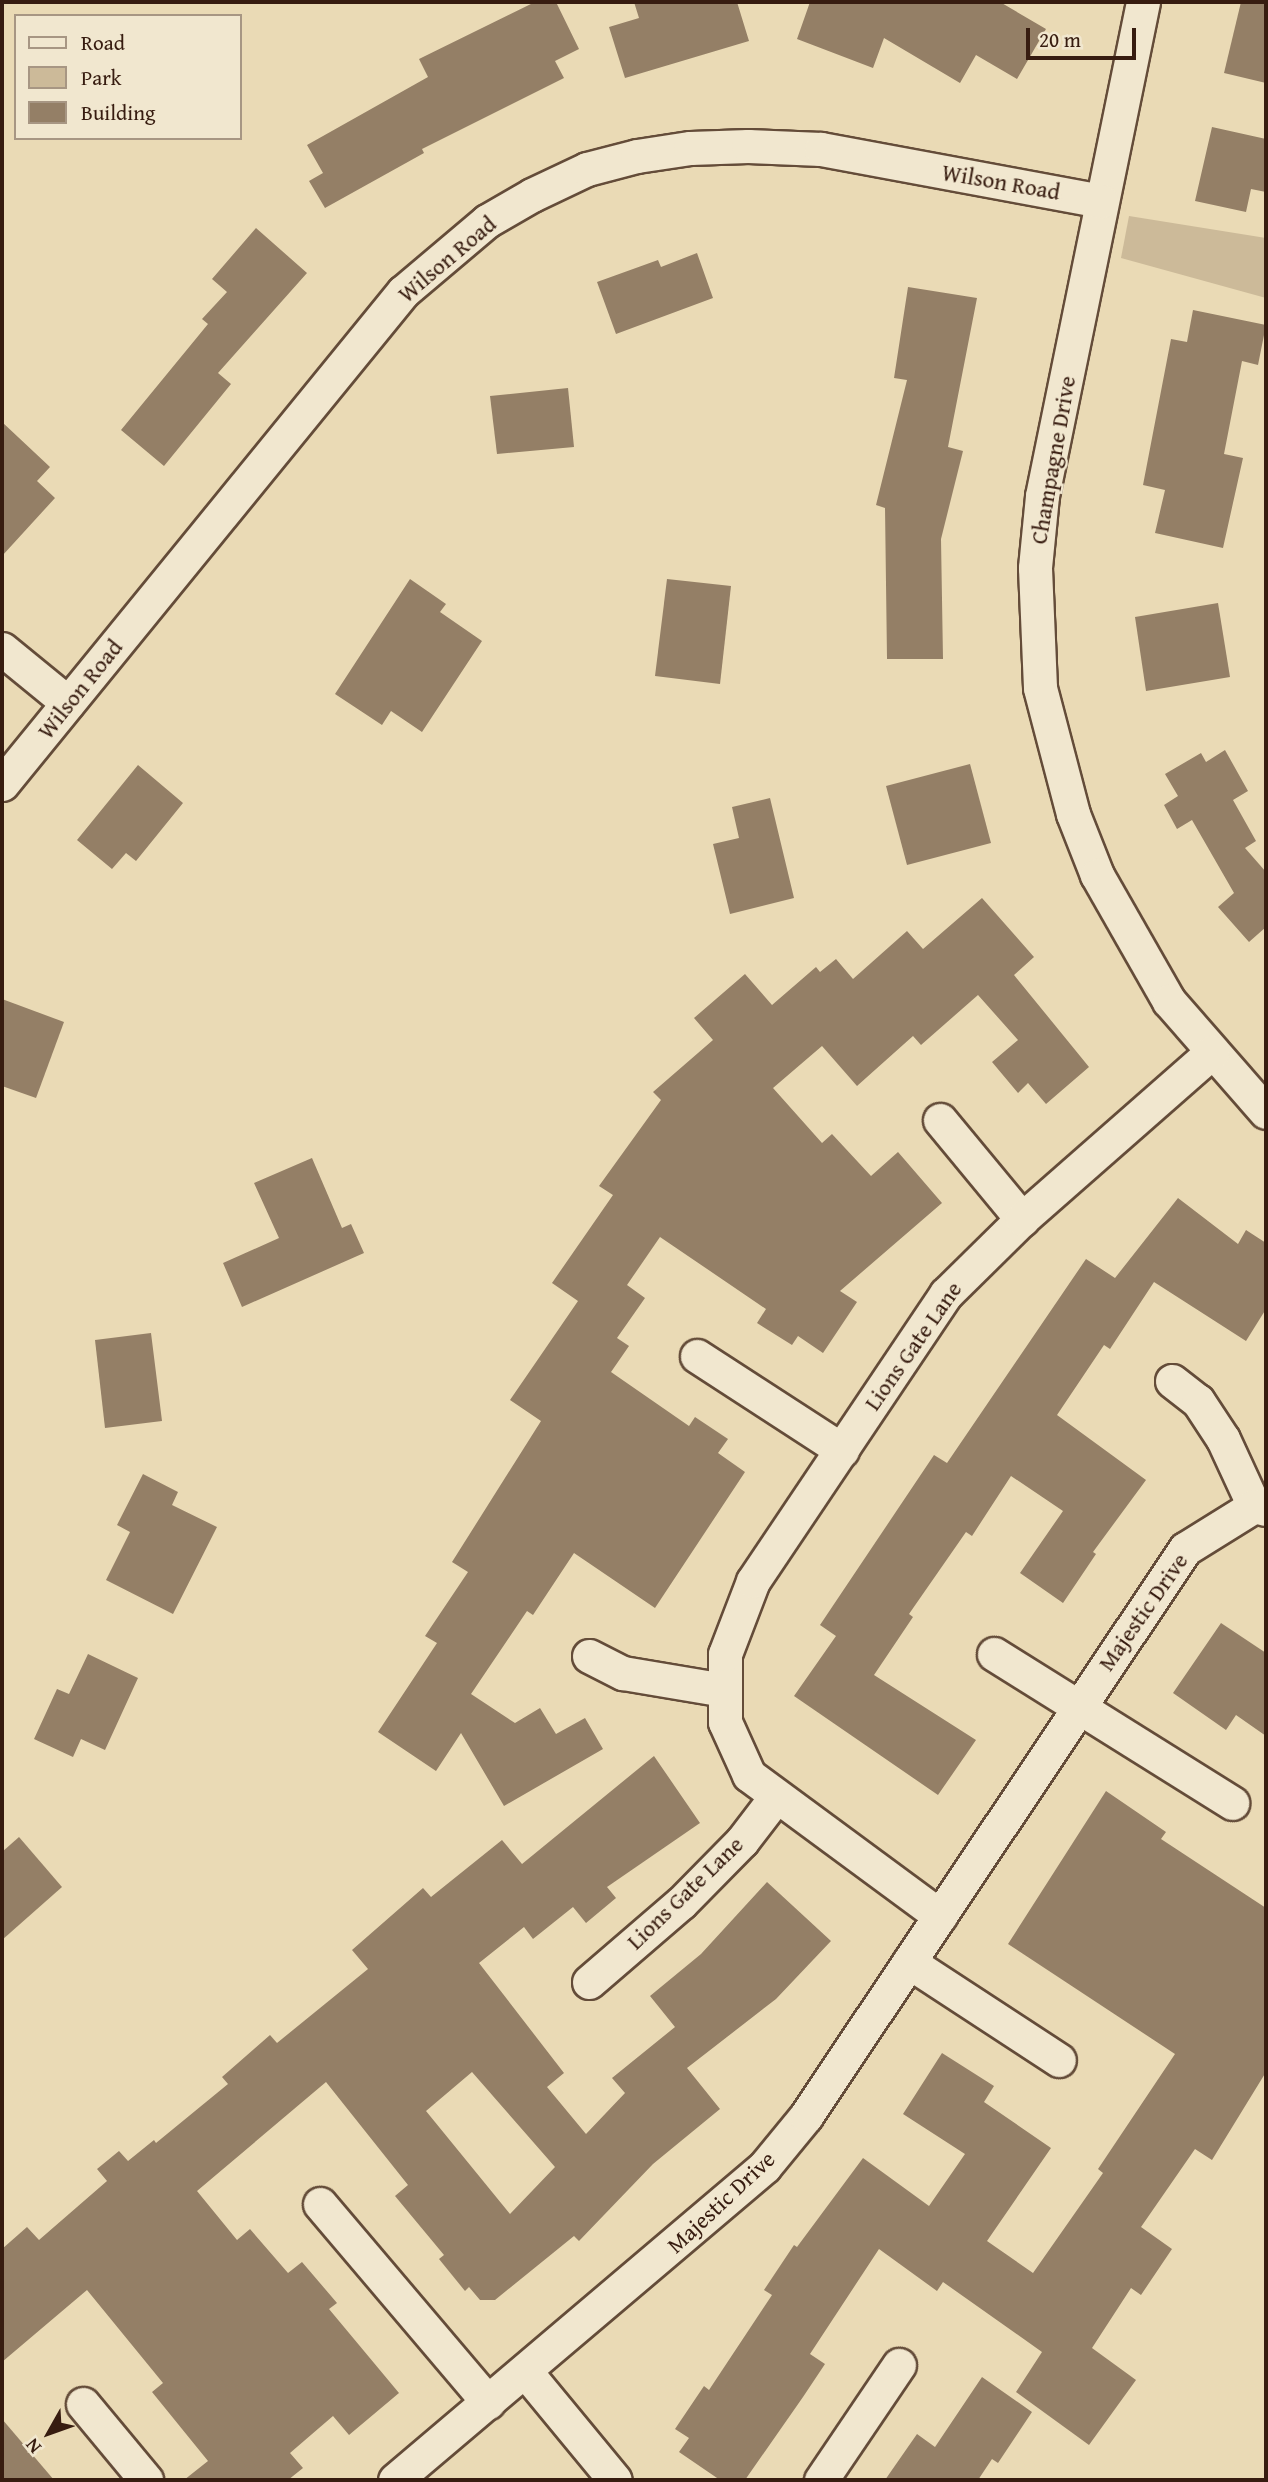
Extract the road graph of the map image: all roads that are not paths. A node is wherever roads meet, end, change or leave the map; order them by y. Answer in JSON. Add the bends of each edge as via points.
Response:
{"nodes":[{"id":1,"x":1143,"y":2,"type":"edge"},
{"id":2,"x":1101,"y":201,"type":"junction"},
{"id":3,"x":2,"y":649,"type":"edge"},
{"id":4,"x":68,"y":703,"type":"junction"},
{"id":5,"x":2,"y":784,"type":"edge"},
{"id":6,"x":1212,"y":1052,"type":"junction"},
{"id":7,"x":1266,"y":1112,"type":"edge"},
{"id":8,"x":940,"y":1120,"type":"dead end"},
{"id":9,"x":1022,"y":1219,"type":"junction"},
{"id":10,"x":696,"y":1356,"type":"dead end"},
{"id":11,"x":1172,"y":1381,"type":"dead end"},
{"id":12,"x":842,"y":1450,"type":"junction"},
{"id":13,"x":1260,"y":1508,"type":"edge"},
{"id":14,"x":993,"y":1654,"type":"dead end"},
{"id":15,"x":589,"y":1656,"type":"dead end"},
{"id":16,"x":723,"y":1690,"type":"junction"},
{"id":17,"x":1079,"y":1707,"type":"junction"},
{"id":18,"x":775,"y":1798,"type":"junction"},
{"id":19,"x":1232,"y":1803,"type":"dead end"},
{"id":20,"x":940,"y":1916,"type":"junction"},
{"id":21,"x":909,"y":1962,"type":"junction"},
{"id":22,"x":589,"y":1982,"type":"dead end"},
{"id":23,"x":1059,"y":2060,"type":"dead end"},
{"id":24,"x":320,"y":2204,"type":"dead end"},
{"id":25,"x":899,"y":2365,"type":"dead end"},
{"id":26,"x":525,"y":2371,"type":"junction"},
{"id":27,"x":488,"y":2402,"type":"junction"},
{"id":28,"x":83,"y":2404,"type":"dead end"},
{"id":29,"x":146,"y":2480,"type":"edge"},
{"id":30,"x":395,"y":2480,"type":"edge"},
{"id":31,"x":615,"y":2480,"type":"edge"},
{"id":32,"x":821,"y":2480,"type":"edge"}],
"edges":[{"from":1,"to":2,"type":"street","name":"Champagne Drive"},
{"from":2,"to":4,"type":"street","name":"Wilson Road","via":[[821,149],[748,146],[637,156],[587,169],[532,195],[486,221],[403,292]]},
{"from":2,"to":6,"type":"street","name":"Champagne Drive","via":[[1042,496],[1035,568],[1040,688],[1073,814],[1097,874],[1169,1001]]},
{"from":3,"to":4,"type":"street"},
{"from":4,"to":5,"type":"street","name":"Wilson Road"},
{"from":6,"to":7,"type":"street","name":"Champagne Drive"},
{"from":6,"to":9,"type":"street","name":"Lions Gate Lane"},
{"from":8,"to":9,"type":"street"},
{"from":9,"to":12,"type":"street","name":"Lions Gate Lane","via":[[946,1294]]},
{"from":10,"to":12,"type":"street"},
{"from":11,"to":13,"type":"street","name":"Majestic Drive","via":[[1198,1401]]},
{"from":12,"to":16,"type":"street","name":"Lions Gate Lane","via":[[753,1581],[725,1654]]},
{"from":13,"to":17,"type":"street","name":"Majestic Drive","via":[[1185,1549]]},
{"from":14,"to":17,"type":"street"},
{"from":15,"to":16,"type":"street","via":[[623,1673]]},
{"from":16,"to":18,"type":"street","name":"Lions Gate Lane","via":[[725,1722],[736,1754],[749,1775]]},
{"from":17,"to":19,"type":"street"},
{"from":17,"to":20,"type":"street","name":"Majestic Drive"},
{"from":18,"to":20,"type":"street","name":"Lions Gate Lane"},
{"from":18,"to":22,"type":"street","name":"Lions Gate Lane","via":[[742,1841],[681,1903]]},
{"from":20,"to":21,"type":"street","name":"Majestic Drive"},
{"from":21,"to":23,"type":"street"},
{"from":21,"to":26,"type":"street","name":"Majestic Drive","via":[[806,2116],[765,2166]]},
{"from":24,"to":27,"type":"street"},
{"from":25,"to":32,"type":"street"},
{"from":26,"to":27,"type":"street","name":"Majestic Drive"},
{"from":26,"to":31,"type":"street"},
{"from":27,"to":30,"type":"street","name":"Majestic Drive"},
{"from":28,"to":29,"type":"street"}]}
